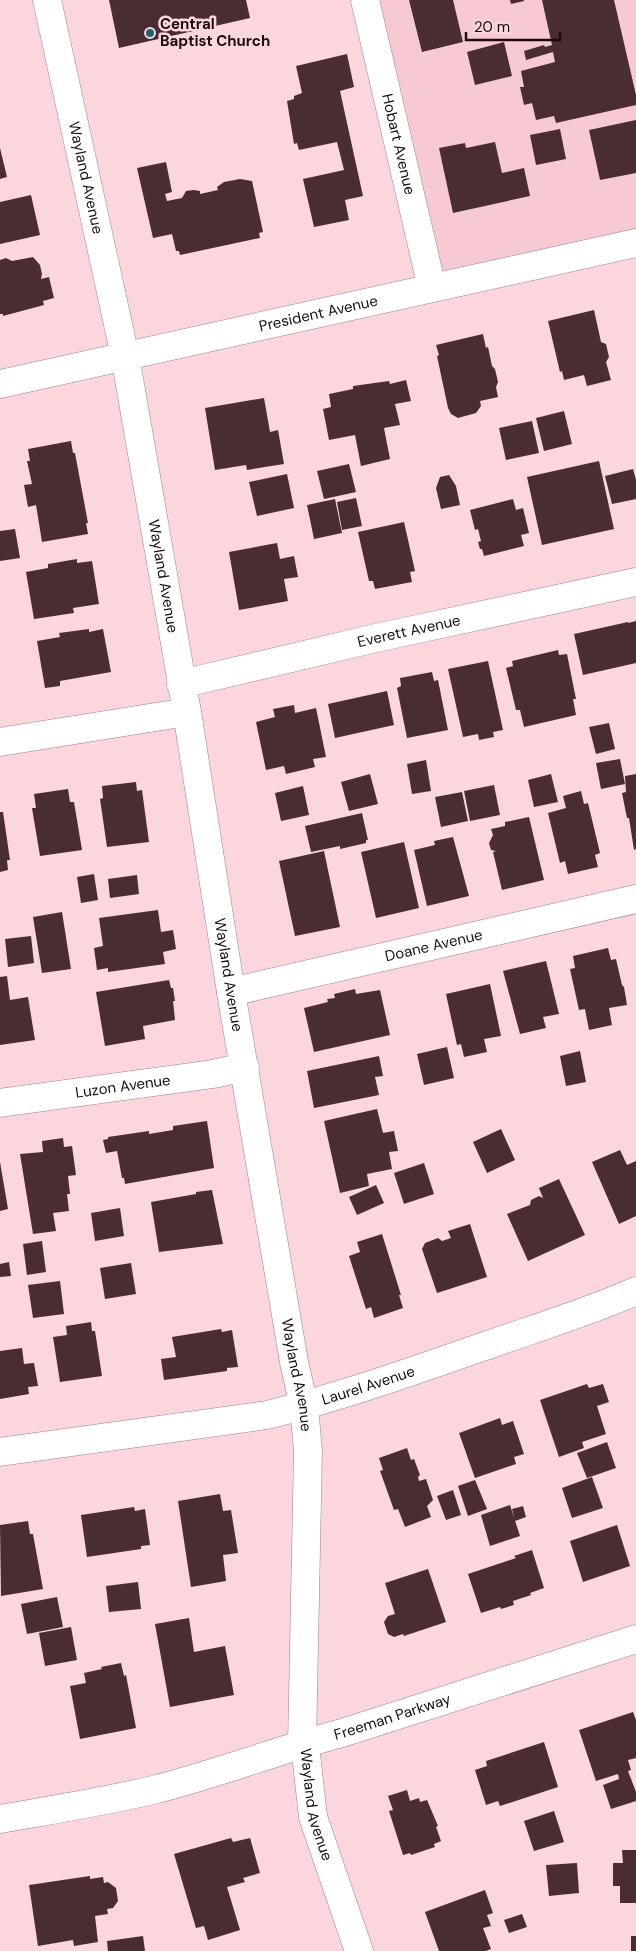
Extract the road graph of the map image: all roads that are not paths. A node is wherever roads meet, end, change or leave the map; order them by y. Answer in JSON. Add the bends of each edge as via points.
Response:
{"nodes":[{"id":1,"x":48,"y":0,"type":"edge"},
{"id":2,"x":365,"y":0,"type":"edge"},
{"id":3,"x":636,"y":243,"type":"edge"},
{"id":4,"x":432,"y":288,"type":"junction"},
{"id":5,"x":125,"y":356,"type":"junction"},
{"id":6,"x":0,"y":384,"type":"edge"},
{"id":7,"x":636,"y":582,"type":"edge"},
{"id":8,"x":181,"y":684,"type":"junction"},
{"id":9,"x":186,"y":712,"type":"junction"},
{"id":10,"x":0,"y":742,"type":"edge"},
{"id":11,"x":636,"y":899,"type":"edge"},
{"id":12,"x":231,"y":992,"type":"junction"},
{"id":13,"x":245,"y":1067,"type":"junction"},
{"id":14,"x":0,"y":1103,"type":"edge"},
{"id":15,"x":636,"y":1291,"type":"edge"},
{"id":16,"x":304,"y":1406,"type":"junction"},
{"id":17,"x":0,"y":1452,"type":"edge"},
{"id":18,"x":636,"y":1639,"type":"edge"},
{"id":19,"x":302,"y":1744,"type":"junction"},
{"id":20,"x":0,"y":1819,"type":"edge"},
{"id":21,"x":359,"y":1951,"type":"edge"}],
"edges":[{"from":1,"to":5,"type":"street","name":"Wayland Avenue"},
{"from":2,"to":4,"type":"street","name":"Hobart Avenue"},
{"from":3,"to":4,"type":"street","name":"President Avenue"},
{"from":4,"to":5,"type":"street","name":"President Avenue"},
{"from":5,"to":6,"type":"street","name":"President Avenue"},
{"from":5,"to":8,"type":"street","name":"Wayland Avenue"},
{"from":7,"to":8,"type":"street","name":"Everett Avenue"},
{"from":8,"to":9,"type":"street","name":"Wayland Avenue"},
{"from":9,"to":10,"type":"street"},
{"from":9,"to":12,"type":"street","name":"Wayland Avenue"},
{"from":11,"to":12,"type":"street","name":"Doane Avenue"},
{"from":12,"to":13,"type":"street","name":"Wayland Avenue"},
{"from":13,"to":14,"type":"street","name":"Luzon Avenue"},
{"from":13,"to":16,"type":"street","name":"Wayland Avenue"},
{"from":15,"to":16,"type":"street","name":"Laurel Avenue","via":[[341,1396]]},
{"from":16,"to":17,"type":"street","name":"Laurel Avenue","via":[[267,1415]]},
{"from":16,"to":19,"type":"street","name":"Wayland Avenue","via":[[308,1451]]},
{"from":18,"to":19,"type":"street","name":"Freeman Parkway"},
{"from":19,"to":20,"type":"street","name":"Freeman Parkway","via":[[154,1790]]},
{"from":19,"to":21,"type":"street","name":"Wayland Avenue","via":[[305,1746],[313,1817]]}]}
